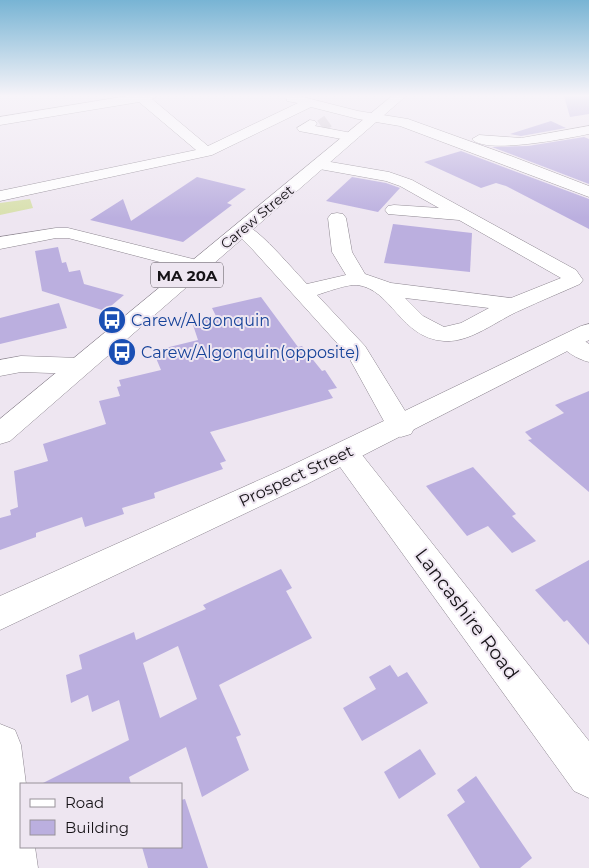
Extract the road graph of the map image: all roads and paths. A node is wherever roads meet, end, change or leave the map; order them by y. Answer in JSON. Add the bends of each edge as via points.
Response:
{"nodes":[{"id":1,"x":189,"y":137,"type":"edge"},
{"id":2,"x":239,"y":137,"type":"edge"},
{"id":3,"x":325,"y":137,"type":"tunnel mouth"},
{"id":4,"x":442,"y":137,"type":"edge"},
{"id":5,"x":452,"y":137,"type":"edge"},
{"id":6,"x":555,"y":137,"type":"edge"},
{"id":7,"x":527,"y":142,"type":"junction"},
{"id":8,"x":207,"y":152,"type":"junction"},
{"id":9,"x":319,"y":165,"type":"junction"},
{"id":10,"x":526,"y":166,"type":"junction"},
{"id":11,"x":589,"y":192,"type":"edge"},
{"id":12,"x":0,"y":196,"type":"edge"},
{"id":13,"x":394,"y":210,"type":"dead end"},
{"id":14,"x":466,"y":216,"type":"junction"},
{"id":15,"x":337,"y":218,"type":"dead end"},
{"id":16,"x":242,"y":230,"type":"junction"},
{"id":17,"x":0,"y":243,"type":"edge"},
{"id":18,"x":198,"y":266,"type":"junction"},
{"id":19,"x":358,"y":278,"type":"junction"},
{"id":20,"x":387,"y":288,"type":"junction"},
{"id":21,"x":302,"y":292,"type":"junction"},
{"id":22,"x":513,"y":305,"type":"junction"},
{"id":23,"x":582,"y":342,"type":"edge"},
{"id":24,"x":80,"y":366,"type":"junction"},
{"id":25,"x":0,"y":368,"type":"edge"},
{"id":26,"x":401,"y":427,"type":"junction"},
{"id":27,"x":0,"y":434,"type":"edge"},
{"id":28,"x":346,"y":453,"type":"junction"},
{"id":29,"x":0,"y":613,"type":"edge"},
{"id":30,"x":0,"y":745,"type":"edge"},
{"id":31,"x":589,"y":776,"type":"edge"},
{"id":32,"x":14,"y":868,"type":"edge"}],
"edges":[{"from":1,"to":8,"type":"street"},
{"from":2,"to":8,"type":"street"},
{"from":3,"to":9,"type":"street","name":"Carew Street","number":"MA 20A"},
{"from":4,"to":10,"type":"street"},
{"from":5,"to":7,"type":"street"},
{"from":6,"to":7,"type":"street"},
{"from":7,"to":10,"type":"street","via":[[519,151],[519,158]]},
{"from":8,"to":12,"type":"street"},
{"from":9,"to":14,"type":"street","via":[[406,183]]},
{"from":9,"to":16,"type":"street","name":"Carew Street","number":"MA 20A"},
{"from":10,"to":11,"type":"street"},
{"from":13,"to":14,"type":"street"},
{"from":14,"to":22,"type":"street","via":[[569,274],[572,280]]},
{"from":15,"to":19,"type":"street","via":[[342,252]]},
{"from":16,"to":18,"type":"street","name":"Carew Street","number":"MA 20A"},
{"from":16,"to":21,"type":"street"},
{"from":17,"to":18,"type":"street","via":[[68,233]]},
{"from":18,"to":24,"type":"street","name":"Carew Street","number":"MA 20A"},
{"from":19,"to":20,"type":"street"},
{"from":19,"to":21,"type":"street"},
{"from":20,"to":22,"type":"street"},
{"from":20,"to":22,"type":"street","via":[[402,310],[430,331],[452,334]]},
{"from":21,"to":26,"type":"street","via":[[357,351]]},
{"from":23,"to":26,"type":"street","name":"Prospect Street"},
{"from":24,"to":25,"type":"street","via":[[21,364]]},
{"from":24,"to":27,"type":"street","name":"Carew Street","number":"MA 20A"},
{"from":26,"to":28,"type":"street","name":"Prospect Street"},
{"from":28,"to":29,"type":"street","name":"Prospect Street"},
{"from":28,"to":31,"type":"street","name":"Lancashire Road"},
{"from":30,"to":32,"type":"street"}]}
